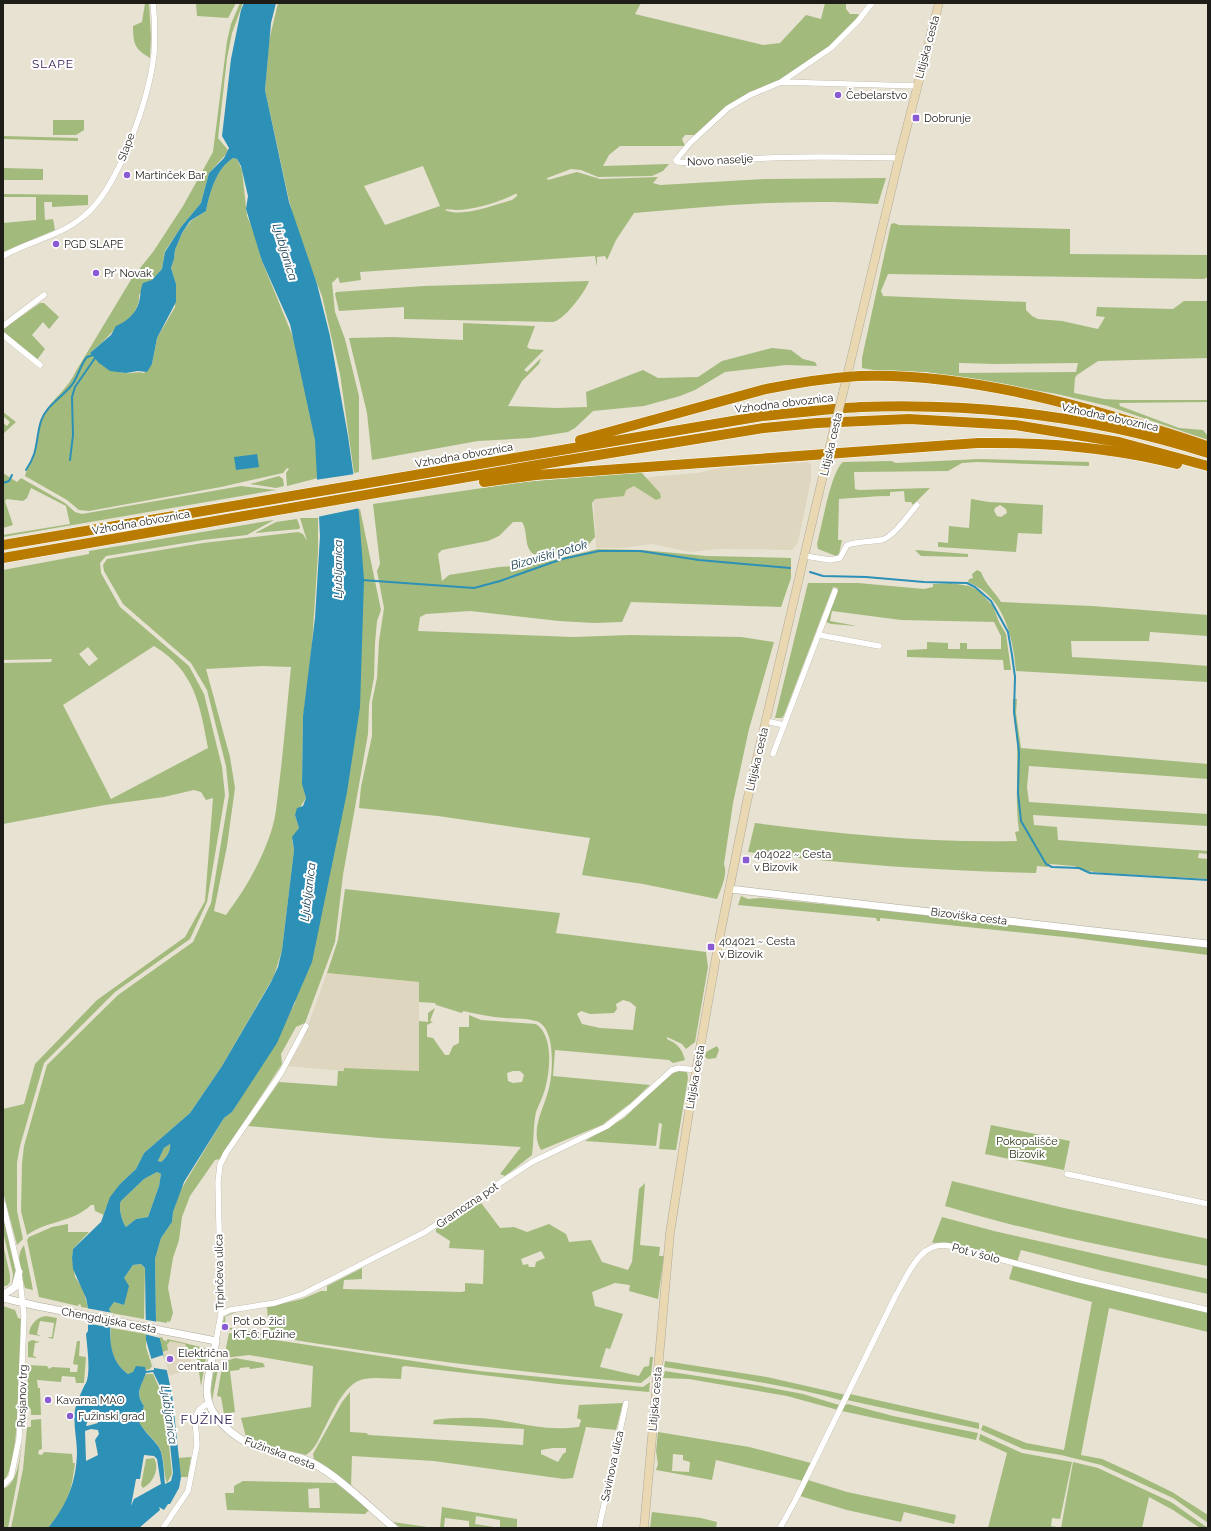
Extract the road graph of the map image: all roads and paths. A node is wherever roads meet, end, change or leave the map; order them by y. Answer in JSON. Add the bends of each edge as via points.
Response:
{"nodes":[{"id":1,"x":153,"y":3,"type":"edge"},
{"id":2,"x":872,"y":3,"type":"edge"},
{"id":3,"x":939,"y":3,"type":"edge"},
{"id":4,"x":781,"y":82,"type":"junction"},
{"id":5,"x":917,"y":86,"type":"junction"},
{"id":6,"x":899,"y":158,"type":"junction"},
{"id":7,"x":3,"y":256,"type":"edge"},
{"id":8,"x":44,"y":295,"type":"dead end"},
{"id":9,"x":3,"y":326,"type":"edge"},
{"id":10,"x":3,"y":335,"type":"edge"},
{"id":11,"x":40,"y":365,"type":"dead end"},
{"id":12,"x":846,"y":378,"type":"junction"},
{"id":13,"x":1208,"y":446,"type":"edge"},
{"id":14,"x":1208,"y":453,"type":"edge"},
{"id":15,"x":828,"y":454,"type":"junction"},
{"id":16,"x":527,"y":456,"type":"junction"},
{"id":17,"x":1208,"y":466,"type":"edge"},
{"id":18,"x":1208,"y":471,"type":"edge"},
{"id":19,"x":456,"y":480,"type":"junction"},
{"id":20,"x":917,"y":505,"type":"dead end"},
{"id":21,"x":3,"y":545,"type":"edge"},
{"id":22,"x":805,"y":556,"type":"junction"},
{"id":23,"x":3,"y":558,"type":"edge"},
{"id":24,"x":835,"y":591,"type":"dead end"},
{"id":25,"x":819,"y":635,"type":"junction"},
{"id":26,"x":879,"y":646,"type":"dead end"},
{"id":27,"x":766,"y":721,"type":"junction"},
{"id":28,"x":784,"y":725,"type":"junction"},
{"id":29,"x":773,"y":754,"type":"dead end"},
{"id":30,"x":730,"y":889,"type":"junction"},
{"id":31,"x":1208,"y":944,"type":"edge"},
{"id":32,"x":306,"y":1026,"type":"dead end"},
{"id":33,"x":696,"y":1070,"type":"junction"},
{"id":34,"x":1067,"y":1174,"type":"dead end"},
{"id":35,"x":3,"y":1204,"type":"edge"},
{"id":36,"x":1208,"y":1204,"type":"edge"},
{"id":37,"x":19,"y":1272,"type":"junction"},
{"id":38,"x":3,"y":1296,"type":"edge"},
{"id":39,"x":24,"y":1303,"type":"junction"},
{"id":40,"x":1208,"y":1310,"type":"edge"},
{"id":41,"x":221,"y":1314,"type":"junction"},
{"id":42,"x":216,"y":1341,"type":"junction"},
{"id":43,"x":209,"y":1402,"type":"junction"},
{"id":44,"x":626,"y":1403,"type":"dead end"},
{"id":45,"x":3,"y":1485,"type":"edge"},
{"id":46,"x":164,"y":1528,"type":"edge"},
{"id":47,"x":394,"y":1528,"type":"edge"},
{"id":48,"x":600,"y":1528,"type":"edge"},
{"id":49,"x":644,"y":1528,"type":"edge"},
{"id":50,"x":780,"y":1528,"type":"edge"}],
"edges":[{"from":1,"to":7,"type":"street","name":"Slape","via":[[155,31],[150,78],[114,179],[103,197],[73,225]]},
{"from":2,"to":4,"type":"street","name":"Novo naselje","via":[[831,48]]},
{"from":3,"to":5,"type":"main road","name":"Litijska cesta"},
{"from":4,"to":5,"type":"street","name":"Novo naselje"},
{"from":4,"to":6,"type":"street","name":"Novo naselje","via":[[728,108],[676,161],[692,163],[770,158]]},
{"from":5,"to":6,"type":"main road","name":"Litijska cesta"},
{"from":6,"to":12,"type":"main road","name":"Litijska cesta"},
{"from":8,"to":9,"type":"street"},
{"from":10,"to":11,"type":"street"},
{"from":12,"to":13,"type":"highway","via":[[920,378],[1004,391],[1082,408]]},
{"from":12,"to":15,"type":"main road","name":"Litijska cesta","bridge":true},
{"from":12,"to":16,"type":"highway","via":[[766,389],[590,438],[540,447]]},
{"from":14,"to":16,"type":"highway","name":"Vzhodna obvoznica","via":[[1114,428],[1045,416],[903,406],[762,416]]},
{"from":15,"to":18,"type":"highway","via":[[978,443],[1048,444],[1117,451]]},
{"from":15,"to":19,"type":"highway","via":[[536,475],[478,483]]},
{"from":15,"to":22,"type":"main road","name":"Litijska cesta"},
{"from":16,"to":21,"type":"highway","name":"Vzhodna obvoznica"},
{"from":17,"to":19,"type":"highway","name":"Vzhodna obvoznica","via":[[1153,450],[1050,429],[980,422],[874,419],[764,428]]},
{"from":19,"to":23,"type":"highway","name":"Vzhodna obvoznica"},
{"from":20,"to":22,"type":"street","via":[[890,536],[883,540],[847,545],[840,558],[830,560]]},
{"from":22,"to":27,"type":"main road","name":"Litijska cesta"},
{"from":24,"to":25,"type":"street"},
{"from":25,"to":26,"type":"street"},
{"from":25,"to":28,"type":"street"},
{"from":27,"to":28,"type":"street"},
{"from":27,"to":30,"type":"main road","name":"Litijska cesta"},
{"from":28,"to":29,"type":"street"},
{"from":30,"to":31,"type":"street","name":"Bizoviška cesta"},
{"from":30,"to":33,"type":"main road","name":"Litijska cesta"},
{"from":32,"to":41,"type":"street","name":"Trpinčeva ulica","via":[[281,1073],[220,1164],[218,1182]]},
{"from":33,"to":41,"type":"street","name":"Gramozna pot","via":[[672,1070],[607,1126],[538,1158],[426,1232],[328,1283],[293,1298]]},
{"from":33,"to":49,"type":"main road","name":"Litijska cesta","via":[[670,1233]]},
{"from":34,"to":36,"type":"street"},
{"from":35,"to":37,"type":"street","name":"Rusjanov trg"},
{"from":37,"to":38,"type":"street","via":[[15,1287]]},
{"from":37,"to":39,"type":"street","name":"Rusjanov trg"},
{"from":38,"to":39,"type":"street","name":"Chengdujska cesta"},
{"from":39,"to":42,"type":"street","name":"Chengdujska cesta"},
{"from":39,"to":45,"type":"street","name":"Rusjanov trg","via":[[20,1439],[11,1476]]},
{"from":40,"to":50,"type":"street","name":"Pot v šolo","via":[[1076,1280],[950,1246],[936,1245],[923,1252],[896,1295]]},
{"from":41,"to":42,"type":"street","name":"Trpinčeva ulica"},
{"from":42,"to":43,"type":"street","name":"Trpinčeva ulica","via":[[208,1385]]},
{"from":43,"to":46,"type":"street","via":[[199,1410],[195,1418],[197,1445],[188,1491]]},
{"from":43,"to":47,"type":"street","name":"Fužinska cesta","via":[[222,1423],[239,1438],[261,1448],[295,1456],[319,1467]]},
{"from":44,"to":48,"type":"street","name":"Savinova ulica"}]}
